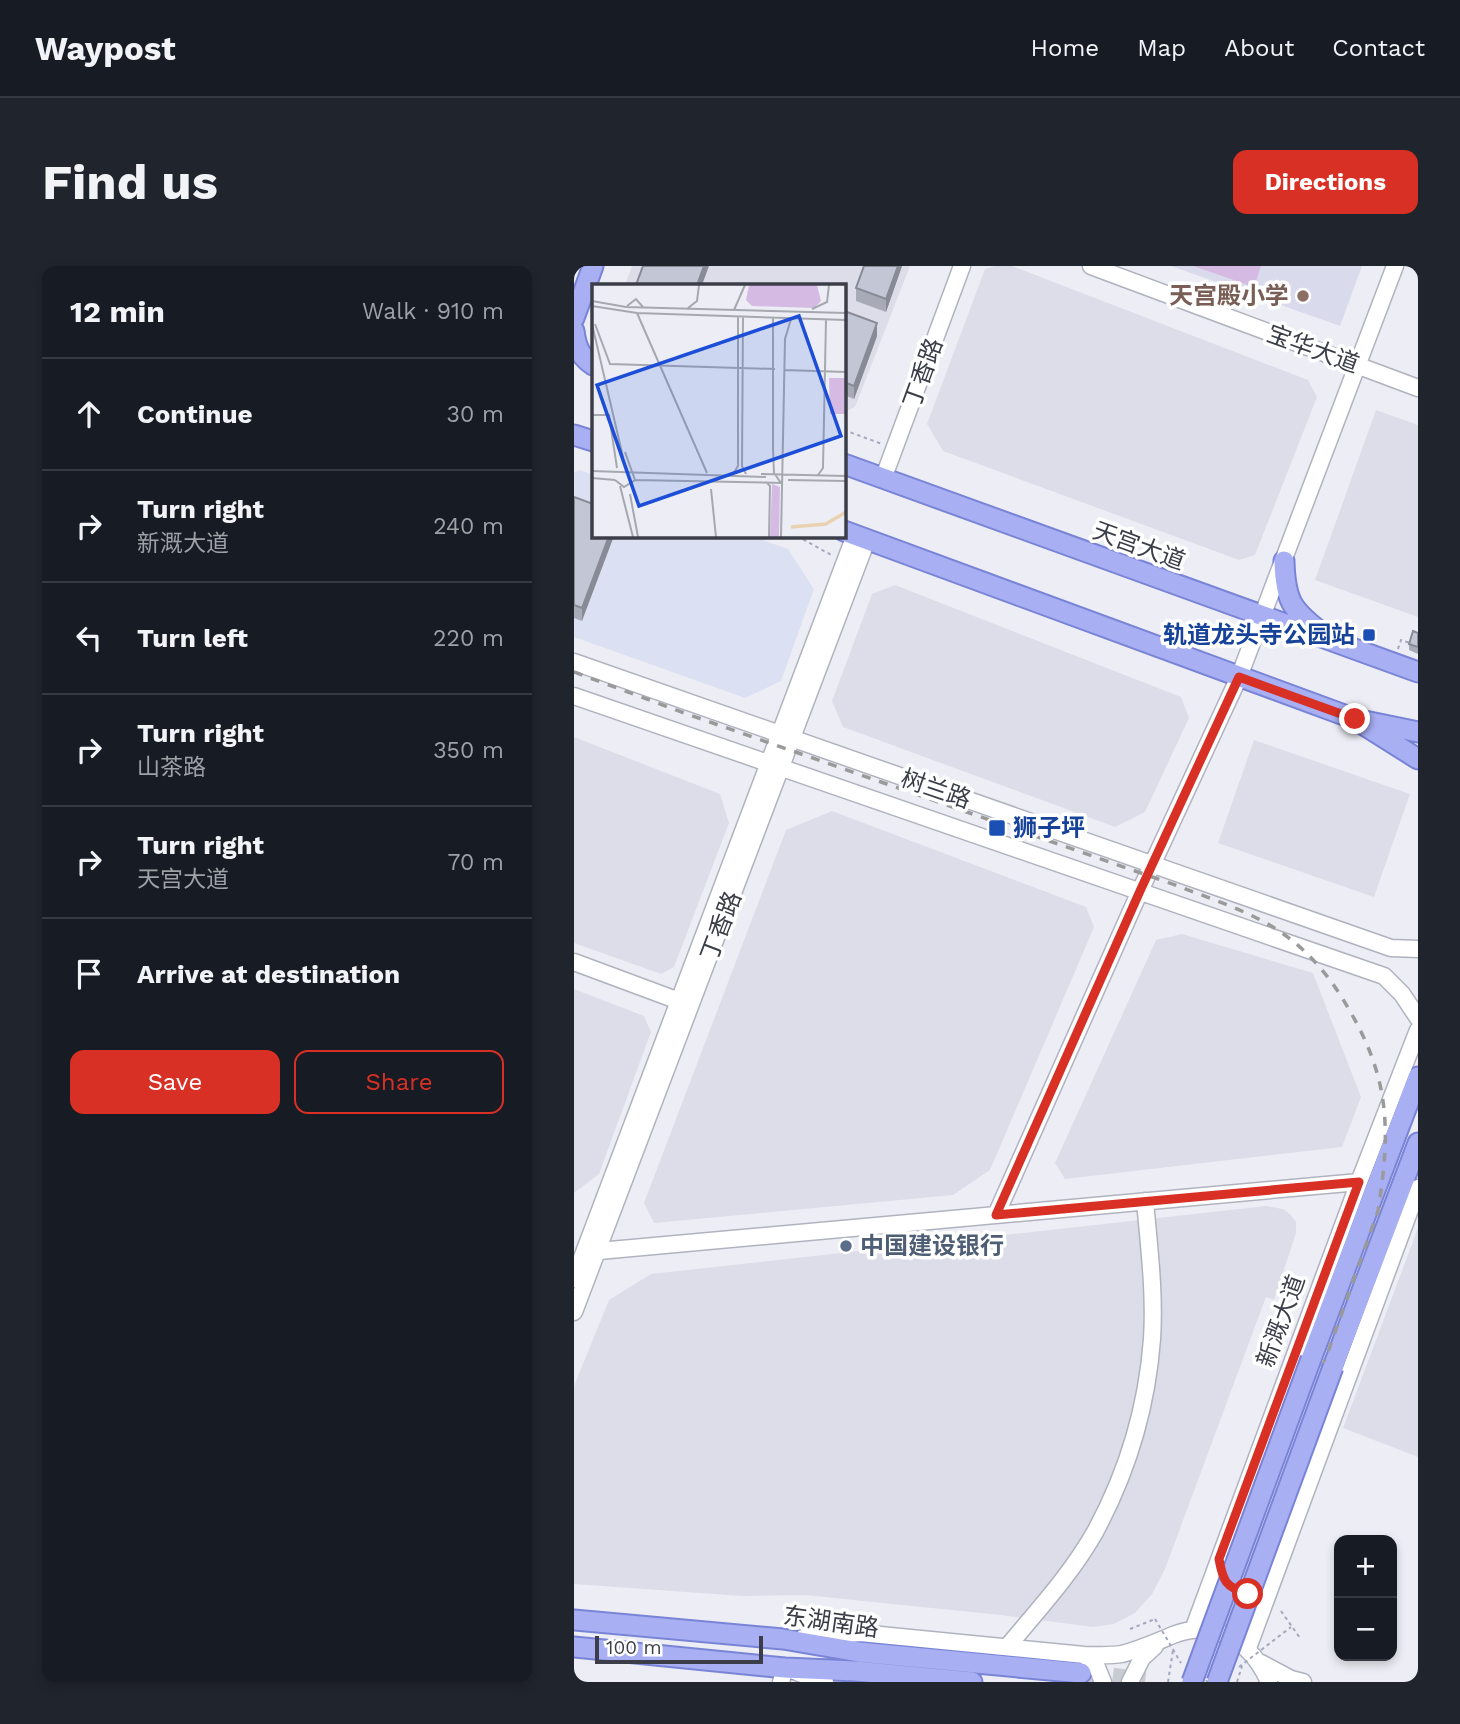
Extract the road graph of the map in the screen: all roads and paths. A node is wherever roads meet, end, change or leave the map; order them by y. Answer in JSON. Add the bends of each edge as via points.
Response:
{"nodes":[{"id":1,"x":962,"y":266,"type":"edge"},
{"id":2,"x":1091,"y":266,"type":"edge"},
{"id":3,"x":1395,"y":266,"type":"edge"},
{"id":4,"x":589,"y":272,"type":"edge"},
{"id":5,"x":574,"y":318,"type":"edge"},
{"id":6,"x":574,"y":331,"type":"edge"},
{"id":7,"x":592,"y":364,"type":"edge"},
{"id":8,"x":1358,"y":366,"type":"junction"},
{"id":9,"x":1418,"y":387,"type":"edge"},
{"id":10,"x":845,"y":430,"type":"edge"},
{"id":11,"x":574,"y":435,"type":"edge"},
{"id":12,"x":592,"y":441,"type":"edge"},
{"id":13,"x":895,"y":448,"type":"junction"},
{"id":14,"x":845,"y":464,"type":"edge"},
{"id":15,"x":883,"y":479,"type":"junction"},
{"id":16,"x":855,"y":535,"type":"edge"},
{"id":17,"x":799,"y":537,"type":"edge"},
{"id":18,"x":1284,"y":561,"type":"junction"},
{"id":19,"x":844,"y":563,"type":"junction"},
{"id":20,"x":1263,"y":617,"type":"junction"},
{"id":21,"x":1333,"y":642,"type":"junction"},
{"id":22,"x":1411,"y":644,"type":"edge"},
{"id":23,"x":1397,"y":649,"type":"dead end"},
{"id":24,"x":574,"y":662,"type":"edge"},
{"id":25,"x":1418,"y":672,"type":"edge"},
{"id":26,"x":1239,"y":677,"type":"junction"},
{"id":27,"x":574,"y":696,"type":"edge"},
{"id":28,"x":574,"y":706,"type":"edge"},
{"id":29,"x":1355,"y":719,"type":"junction"},
{"id":30,"x":1418,"y":732,"type":"edge"},
{"id":31,"x":689,"y":736,"type":"junction"},
{"id":32,"x":785,"y":737,"type":"junction"},
{"id":33,"x":1418,"y":759,"type":"edge"},
{"id":34,"x":775,"y":764,"type":"junction"},
{"id":35,"x":1152,"y":864,"type":"junction"},
{"id":36,"x":1140,"y":891,"type":"junction"},
{"id":37,"x":1418,"y":950,"type":"edge"},
{"id":38,"x":574,"y":962,"type":"edge"},
{"id":39,"x":679,"y":1001,"type":"junction"},
{"id":40,"x":1418,"y":1018,"type":"edge"},
{"id":41,"x":1418,"y":1030,"type":"edge"},
{"id":42,"x":1418,"y":1077,"type":"edge"},
{"id":43,"x":1418,"y":1143,"type":"edge"},
{"id":44,"x":1359,"y":1182,"type":"junction"},
{"id":45,"x":1418,"y":1188,"type":"edge"},
{"id":46,"x":1145,"y":1201,"type":"junction"},
{"id":47,"x":1413,"y":1211,"type":"edge"},
{"id":48,"x":996,"y":1215,"type":"junction"},
{"id":49,"x":585,"y":1253,"type":"edge"},
{"id":50,"x":574,"y":1279,"type":"edge"},
{"id":51,"x":574,"y":1312,"type":"edge"},
{"id":52,"x":1219,"y":1559,"type":"junction"},
{"id":53,"x":1274,"y":1576,"type":"junction"},
{"id":54,"x":1281,"y":1611,"type":"dead end"},
{"id":55,"x":574,"y":1613,"type":"edge"},
{"id":56,"x":574,"y":1620,"type":"edge"},
{"id":57,"x":613,"y":1625,"type":"junction"},
{"id":58,"x":1291,"y":1627,"type":"junction"},
{"id":59,"x":1130,"y":1629,"type":"dead end"},
{"id":60,"x":1193,"y":1630,"type":"junction"},
{"id":61,"x":1300,"y":1638,"type":"dead end"},
{"id":62,"x":783,"y":1639,"type":"junction"},
{"id":63,"x":1156,"y":1644,"type":"junction"},
{"id":64,"x":1008,"y":1646,"type":"junction"},
{"id":65,"x":574,"y":1647,"type":"edge"},
{"id":66,"x":1248,"y":1648,"type":"junction"},
{"id":67,"x":1173,"y":1650,"type":"junction"},
{"id":68,"x":1261,"y":1663,"type":"junction"},
{"id":69,"x":1083,"y":1664,"type":"junction"},
{"id":70,"x":1242,"y":1665,"type":"junction"},
{"id":71,"x":1234,"y":1671,"type":"dead end"},
{"id":72,"x":783,"y":1675,"type":"edge"},
{"id":73,"x":1189,"y":1677,"type":"edge"},
{"id":74,"x":825,"y":1682,"type":"edge"},
{"id":75,"x":972,"y":1682,"type":"edge"},
{"id":76,"x":1103,"y":1682,"type":"tunnel mouth"},
{"id":77,"x":1130,"y":1682,"type":"edge"},
{"id":78,"x":1168,"y":1682,"type":"edge"},
{"id":79,"x":1217,"y":1682,"type":"edge"},
{"id":80,"x":1237,"y":1682,"type":"edge"},
{"id":81,"x":1269,"y":1682,"type":"edge"},
{"id":82,"x":1303,"y":1682,"type":"edge"}],
"edges":[{"from":1,"to":13,"type":"street","name":"丁香路"},
{"from":2,"to":8,"type":"street","name":"宝华大道"},
{"from":3,"to":8,"type":"street"},
{"from":4,"to":5,"type":"main road"},
{"from":6,"to":7,"type":"main road","via":[[577,349]]},
{"from":8,"to":9,"type":"street","name":"宝华大道"},
{"from":8,"to":18,"type":"street"},
{"from":10,"to":13,"type":"path"},
{"from":11,"to":12,"type":"main road"},
{"from":13,"to":15,"type":"street","name":"丁香路"},
{"from":14,"to":15,"type":"main road","name":"天宫大道"},
{"from":15,"to":20,"type":"main road","name":"天宫大道"},
{"from":16,"to":19,"type":"street","name":"丁香路"},
{"from":16,"to":26,"type":"main road"},
{"from":16,"to":32,"type":"street","name":"丁香路"},
{"from":17,"to":19,"type":"path"},
{"from":18,"to":20,"type":"street"},
{"from":18,"to":21,"type":"main road","via":[[1286,592],[1293,606]]},
{"from":19,"to":32,"type":"street","name":"丁香路"},
{"from":20,"to":21,"type":"main road","name":"天宫大道"},
{"from":20,"to":26,"type":"street"},
{"from":21,"to":25,"type":"main road","name":"天宫大道"},
{"from":22,"to":23,"type":"path","via":[[1401,640]]},
{"from":24,"to":32,"type":"street","name":"树兰路"},
{"from":26,"to":29,"type":"main road"},
{"from":26,"to":35,"type":"street"},
{"from":27,"to":31,"type":"street"},
{"from":28,"to":31,"type":"street"},
{"from":29,"to":30,"type":"main road"},
{"from":29,"to":33,"type":"main road"},
{"from":31,"to":34,"type":"street"},
{"from":32,"to":34,"type":"street","name":"丁香路"},
{"from":32,"to":35,"type":"street","name":"树兰路"},
{"from":34,"to":36,"type":"street"},
{"from":34,"to":39,"type":"street","name":"丁香路"},
{"from":34,"to":49,"type":"street","name":"丁香路"},
{"from":35,"to":36,"type":"street"},
{"from":35,"to":37,"type":"street","name":"树兰路","via":[[1391,948]]},
{"from":36,"to":40,"type":"street","via":[[1384,976]]},
{"from":36,"to":48,"type":"street"},
{"from":38,"to":39,"type":"street"},
{"from":39,"to":49,"type":"street","name":"丁香路"},
{"from":41,"to":44,"type":"street","name":"新溉大道"},
{"from":42,"to":73,"type":"main road","name":"新溉大道","bridge":true},
{"from":43,"to":79,"type":"main road","bridge":true},
{"from":44,"to":46,"type":"street"},
{"from":44,"to":52,"type":"street","name":"新溉大道"},
{"from":45,"to":47,"type":"street"},
{"from":46,"to":48,"type":"street"},
{"from":46,"to":64,"type":"street","via":[[1152,1339],[1136,1430],[1094,1534]]},
{"from":47,"to":53,"type":"street"},
{"from":48,"to":49,"type":"street"},
{"from":49,"to":50,"type":"street","name":"丁香路"},
{"from":49,"to":51,"type":"street","name":"丁香路"},
{"from":52,"to":53,"type":"street","via":[[1222,1577],[1231,1589],[1248,1594],[1263,1589]]},
{"from":52,"to":60,"type":"street","name":"新溉大道"},
{"from":53,"to":66,"type":"street"},
{"from":54,"to":58,"type":"path"},
{"from":55,"to":57,"type":"street"},
{"from":56,"to":57,"type":"main road","name":"东湖南路"},
{"from":57,"to":62,"type":"main road","name":"东湖南路"},
{"from":58,"to":61,"type":"path"},
{"from":58,"to":70,"type":"path","bridge":true},
{"from":59,"to":67,"type":"path","bridge":true,"via":[[1155,1619]]},
{"from":60,"to":63,"type":"street"},
{"from":60,"to":66,"type":"street","via":[[1222,1634]]},
{"from":62,"to":64,"type":"street","via":[[860,1633]]},
{"from":62,"to":69,"type":"main road","name":"东湖南路","via":[[859,1652]]},
{"from":63,"to":69,"type":"street"},
{"from":63,"to":77,"type":"street","via":[[1142,1658]]},
{"from":64,"to":69,"type":"street"},
{"from":65,"to":72,"type":"main road","name":"东湖南路"},
{"from":66,"to":68,"type":"street"},
{"from":67,"to":73,"type":"path","bridge":true},
{"from":67,"to":78,"type":"path"},
{"from":68,"to":81,"type":"street"},
{"from":68,"to":82,"type":"street"},
{"from":69,"to":76,"type":"street","via":[[1096,1665]]},
{"from":70,"to":71,"type":"path","bridge":true},
{"from":70,"to":80,"type":"path"},
{"from":72,"to":74,"type":"street"},
{"from":72,"to":75,"type":"main road","name":"东湖南路","via":[[855,1671]]}]}
